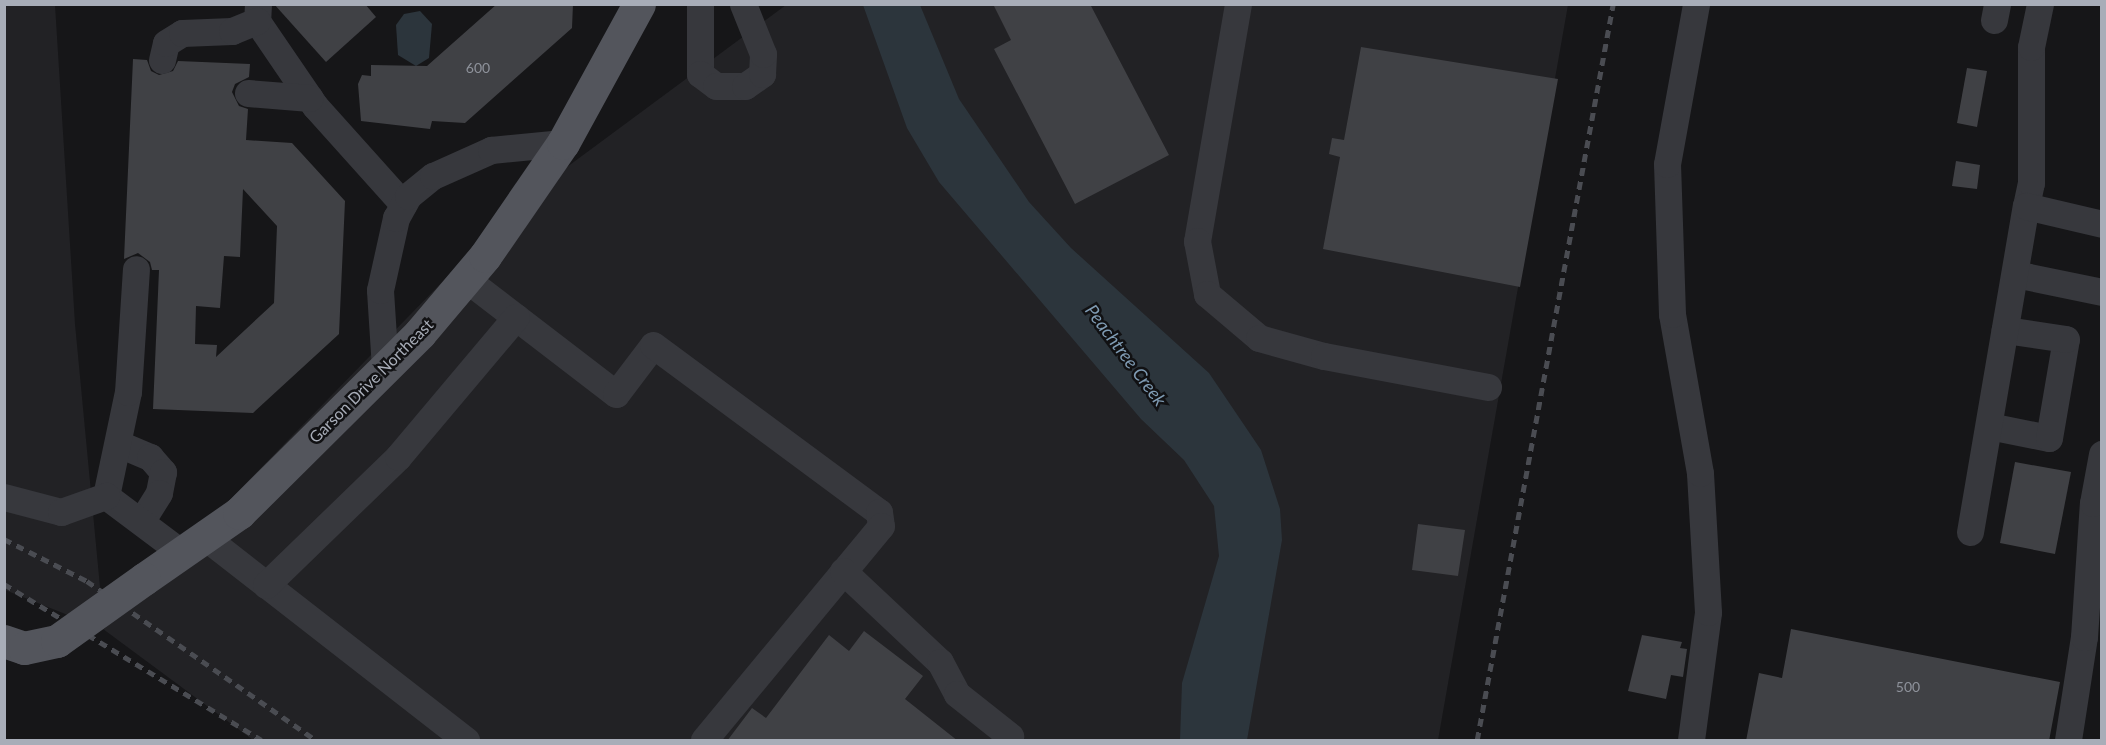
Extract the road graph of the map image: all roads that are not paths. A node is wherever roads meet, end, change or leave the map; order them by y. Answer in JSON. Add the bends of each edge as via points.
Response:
{"nodes":[{"id":1,"x":639,"y":4,"type":"edge"},
{"id":2,"x":700,"y":4,"type":"edge"},
{"id":3,"x":743,"y":4,"type":"edge"},
{"id":4,"x":1238,"y":4,"type":"edge"},
{"id":5,"x":1696,"y":4,"type":"edge"},
{"id":6,"x":2040,"y":4,"type":"edge"},
{"id":7,"x":257,"y":13,"type":"edge"},
{"id":8,"x":162,"y":60,"type":"dead end"},
{"id":9,"x":248,"y":93,"type":"dead end"},
{"id":10,"x":312,"y":102,"type":"junction"},
{"id":11,"x":562,"y":143,"type":"junction"},
{"id":12,"x":404,"y":204,"type":"junction"},
{"id":13,"x":2026,"y":206,"type":"junction"},
{"id":14,"x":2102,"y":224,"type":"edge"},
{"id":15,"x":136,"y":269,"type":"dead end"},
{"id":16,"x":2015,"y":274,"type":"junction"},
{"id":17,"x":466,"y":279,"type":"junction"},
{"id":18,"x":2102,"y":292,"type":"edge"},
{"id":19,"x":516,"y":317,"type":"junction"},
{"id":20,"x":2005,"y":330,"type":"junction"},
{"id":21,"x":385,"y":368,"type":"junction"},
{"id":22,"x":1488,"y":387,"type":"dead end"},
{"id":23,"x":1989,"y":426,"type":"junction"},
{"id":24,"x":121,"y":433,"type":"junction"},
{"id":25,"x":2102,"y":454,"type":"edge"},
{"id":26,"x":106,"y":496,"type":"junction"},
{"id":27,"x":4,"y":497,"type":"edge"},
{"id":28,"x":142,"y":520,"type":"junction"},
{"id":29,"x":1970,"y":532,"type":"dead end"},
{"id":30,"x":193,"y":545,"type":"junction"},
{"id":31,"x":843,"y":571,"type":"junction"},
{"id":32,"x":266,"y":585,"type":"junction"},
{"id":33,"x":4,"y":641,"type":"edge"},
{"id":34,"x":1010,"y":736,"type":"dead end"},
{"id":35,"x":466,"y":741,"type":"edge"},
{"id":36,"x":704,"y":741,"type":"edge"},
{"id":37,"x":1690,"y":741,"type":"edge"},
{"id":38,"x":2068,"y":741,"type":"edge"}],
"edges":[{"from":1,"to":11,"type":"main road","name":"Garson Drive Northeast"},
{"from":2,"to":3,"type":"lane","via":[[700,74],[716,86],[745,86],[762,74],[763,54]]},
{"from":4,"to":22,"type":"lane","via":[[1197,241],[1207,294],[1259,338],[1324,356]]},
{"from":5,"to":37,"type":"lane","via":[[1667,165],[1672,314],[1700,473],[1708,612]]},
{"from":6,"to":13,"type":"lane","via":[[2031,47],[2031,183]]},
{"from":7,"to":8,"type":"lane","via":[[232,31],[182,33],[166,43]]},
{"from":7,"to":10,"type":"lane"},
{"from":9,"to":10,"type":"lane"},
{"from":10,"to":12,"type":"lane","via":[[314,128],[349,173],[357,179],[380,180]]},
{"from":11,"to":12,"type":"lane","via":[[491,150],[433,176]]},
{"from":11,"to":17,"type":"main road","name":"Garson Drive Northeast"},
{"from":12,"to":21,"type":"lane","via":[[380,290]]},
{"from":13,"to":14,"type":"lane"},
{"from":13,"to":16,"type":"lane"},
{"from":15,"to":24,"type":"lane"},
{"from":16,"to":18,"type":"lane"},
{"from":16,"to":20,"type":"lane"},
{"from":17,"to":19,"type":"lane"},
{"from":17,"to":21,"type":"main road","name":"Garson Drive Northeast"},
{"from":19,"to":31,"type":"lane","via":[[616,394],[653,345],[879,512],[880,526]]},
{"from":19,"to":32,"type":"lane","via":[[398,457]]},
{"from":20,"to":23,"type":"lane"},
{"from":20,"to":23,"type":"lane","via":[[2066,339],[2049,438]]},
{"from":21,"to":30,"type":"main road","name":"Garson Drive Northeast","via":[[239,513]]},
{"from":23,"to":29,"type":"lane"},
{"from":24,"to":26,"type":"lane"},
{"from":24,"to":28,"type":"lane","via":[[163,472],[159,494]]},
{"from":25,"to":38,"type":"lane"},
{"from":26,"to":27,"type":"lane","via":[[61,512]]},
{"from":26,"to":28,"type":"lane"},
{"from":28,"to":30,"type":"lane"},
{"from":30,"to":32,"type":"lane"},
{"from":30,"to":33,"type":"main road","name":"Garson Drive Northeast","bridge":true,"via":[[57,641],[24,648]]},
{"from":31,"to":34,"type":"lane","via":[[940,662],[957,694]]},
{"from":31,"to":36,"type":"lane"},
{"from":32,"to":35,"type":"lane"}]}
